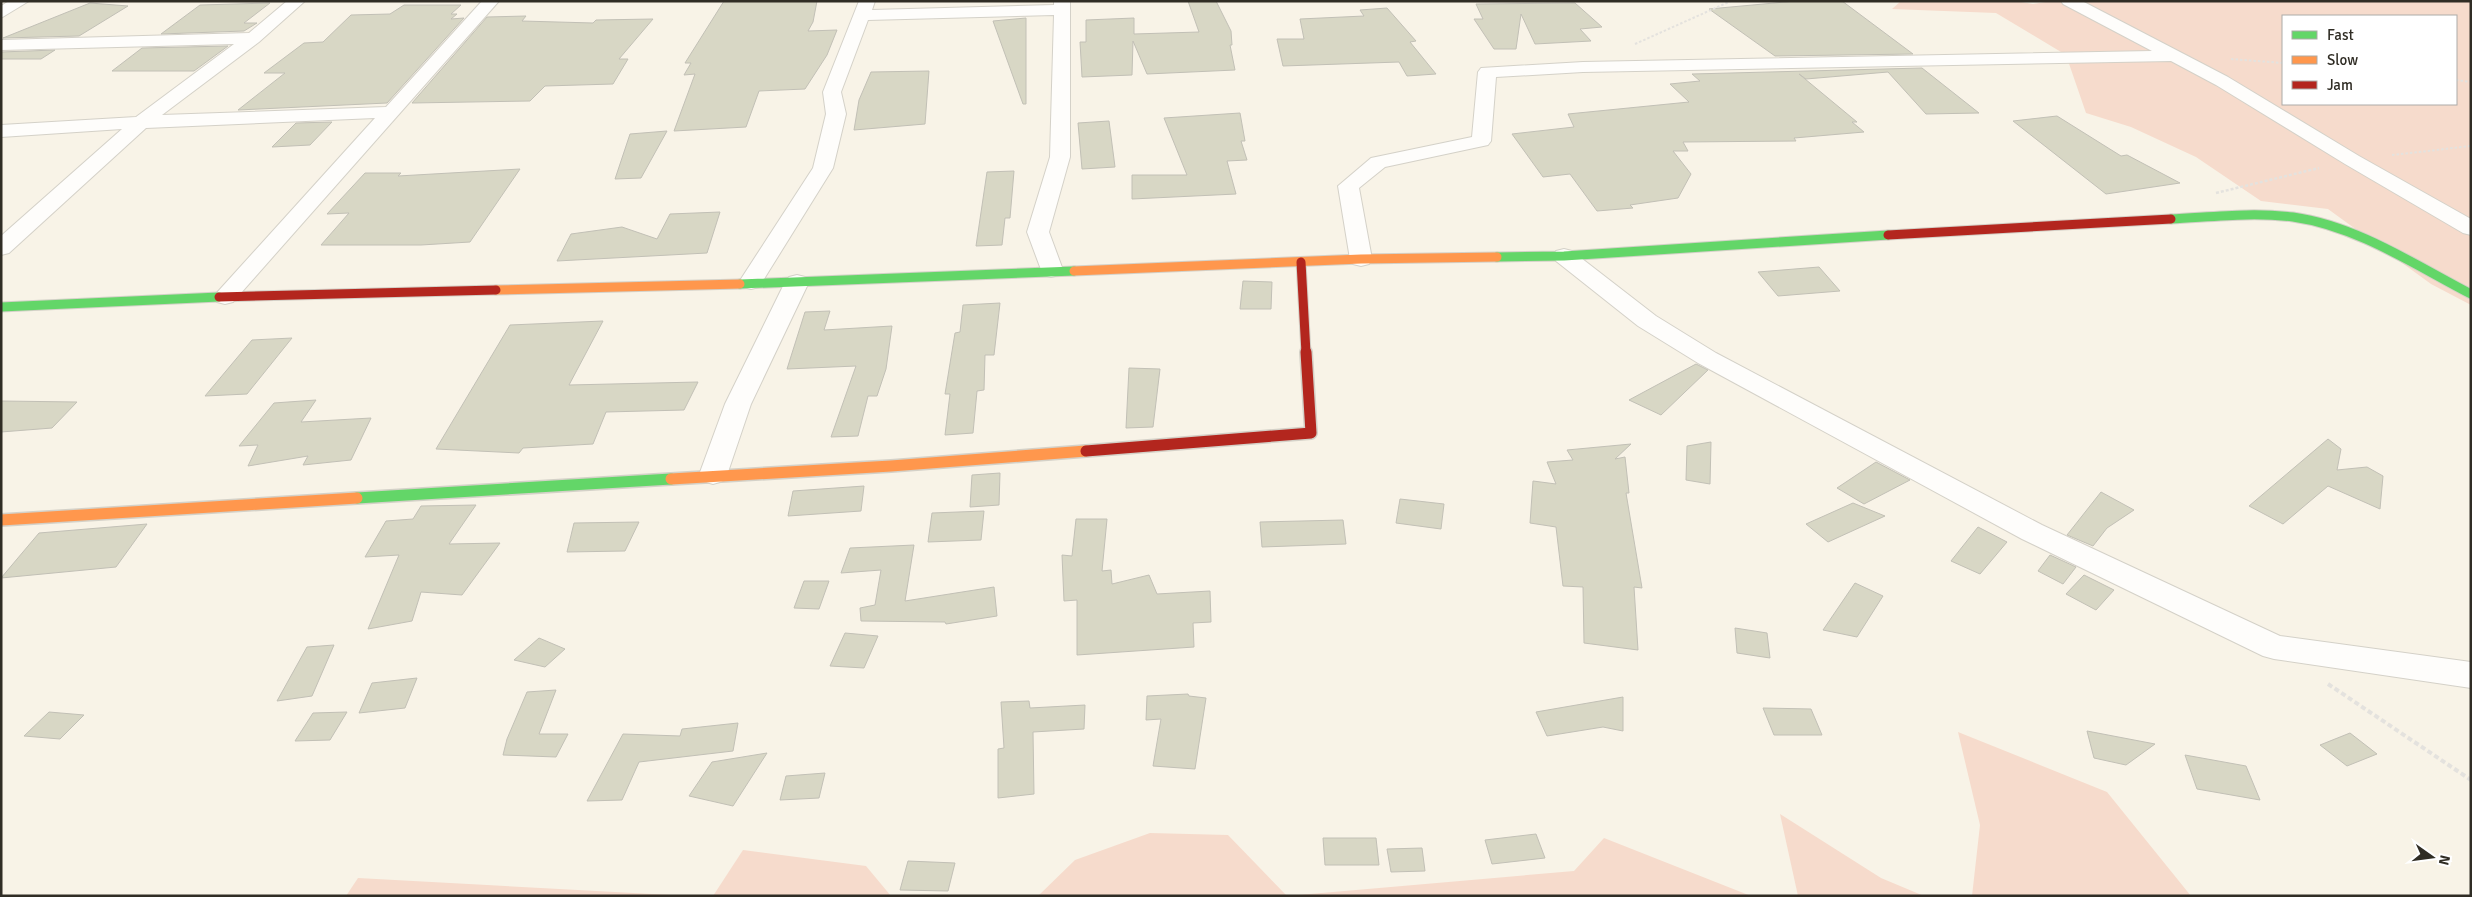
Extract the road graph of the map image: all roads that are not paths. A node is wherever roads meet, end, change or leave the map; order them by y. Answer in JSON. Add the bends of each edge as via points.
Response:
{"nodes":[{"id":1,"x":21,"y":1,"type":"edge"},
{"id":2,"x":297,"y":1,"type":"edge"},
{"id":3,"x":491,"y":1,"type":"edge"},
{"id":4,"x":2069,"y":1,"type":"edge"},
{"id":5,"x":1063,"y":6,"type":"edge"},
{"id":6,"x":865,"y":8,"type":"edge"},
{"id":7,"x":1,"y":13,"type":"edge"},
{"id":8,"x":253,"y":38,"type":"junction"},
{"id":9,"x":1,"y":44,"type":"edge"},
{"id":10,"x":2173,"y":56,"type":"junction"},
{"id":11,"x":393,"y":112,"type":"junction"},
{"id":12,"x":142,"y":122,"type":"junction"},
{"id":13,"x":1,"y":131,"type":"edge"},
{"id":14,"x":2471,"y":228,"type":"edge"},
{"id":15,"x":1,"y":248,"type":"edge"},
{"id":16,"x":1564,"y":256,"type":"junction"},
{"id":17,"x":1361,"y":259,"type":"junction"},
{"id":18,"x":1301,"y":262,"type":"junction"},
{"id":19,"x":1051,"y":270,"type":"junction"},
{"id":20,"x":752,"y":282,"type":"junction"},
{"id":21,"x":797,"y":282,"type":"junction"},
{"id":22,"x":2471,"y":294,"type":"edge"},
{"id":23,"x":225,"y":297,"type":"junction"},
{"id":24,"x":1,"y":307,"type":"edge"},
{"id":25,"x":713,"y":475,"type":"junction"},
{"id":26,"x":1,"y":520,"type":"edge"},
{"id":27,"x":2471,"y":675,"type":"edge"}],
"edges":[{"from":1,"to":7,"type":"street"},
{"from":2,"to":8,"type":"street"},
{"from":3,"to":11,"type":"street"},
{"from":4,"to":10,"type":"street"},
{"from":5,"to":6,"type":"street"},
{"from":5,"to":19,"type":"street","via":[[1060,157],[1038,232]]},
{"from":6,"to":20,"type":"street","via":[[832,92],[836,114],[823,168]]},
{"from":8,"to":9,"type":"street"},
{"from":8,"to":12,"type":"street"},
{"from":10,"to":14,"type":"street","via":[[2222,81]]},
{"from":10,"to":17,"type":"street","via":[[1593,67],[1486,72],[1481,141],[1378,162],[1348,186]]},
{"from":11,"to":12,"type":"street"},
{"from":11,"to":23,"type":"street"},
{"from":12,"to":13,"type":"street"},
{"from":12,"to":15,"type":"street"},
{"from":16,"to":17,"type":"street"},
{"from":16,"to":22,"type":"street","via":[[2102,221],[2268,216],[2311,221],[2349,233]]},
{"from":16,"to":27,"type":"street","via":[[1647,322],[1707,358],[2032,532],[2274,647]]},
{"from":17,"to":18,"type":"street"},
{"from":18,"to":19,"type":"street"},
{"from":18,"to":25,"type":"street","via":[[1311,433],[891,466]]},
{"from":19,"to":21,"type":"street"},
{"from":20,"to":21,"type":"street"},
{"from":20,"to":23,"type":"street"},
{"from":21,"to":25,"type":"street","via":[[738,404]]},
{"from":23,"to":24,"type":"street"},
{"from":25,"to":26,"type":"street"}]}
